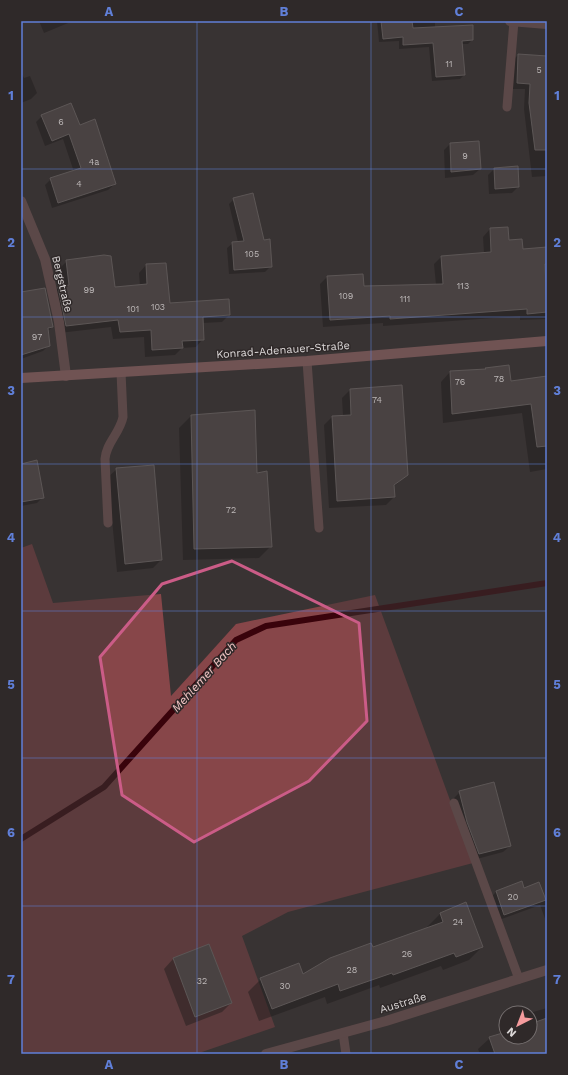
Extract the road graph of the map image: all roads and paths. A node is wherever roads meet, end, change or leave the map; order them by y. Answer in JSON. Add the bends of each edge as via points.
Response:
{"nodes":[{"id":1,"x":510,"y":21,"type":"edge"},
{"id":2,"x":514,"y":21,"type":"edge"},
{"id":3,"x":547,"y":24,"type":"edge"},
{"id":4,"x":507,"y":107,"type":"dead end"},
{"id":5,"x":21,"y":201,"type":"edge"},
{"id":6,"x":547,"y":341,"type":"edge"},
{"id":7,"x":307,"y":361,"type":"junction"},
{"id":8,"x":121,"y":372,"type":"junction"},
{"id":9,"x":66,"y":376,"type":"junction"},
{"id":10,"x":21,"y":378,"type":"edge"},
{"id":11,"x":108,"y":523,"type":"dead end"},
{"id":12,"x":319,"y":528,"type":"dead end"},
{"id":13,"x":454,"y":803,"type":"dead end"},
{"id":14,"x":547,"y":970,"type":"edge"},
{"id":15,"x":519,"y":979,"type":"junction"},
{"id":16,"x":343,"y":1033,"type":"junction"},
{"id":17,"x":266,"y":1054,"type":"edge"},
{"id":18,"x":346,"y":1054,"type":"edge"}],
"edges":[{"from":1,"to":2,"type":"street"},
{"from":2,"to":3,"type":"street"},
{"from":2,"to":4,"type":"lane"},
{"from":5,"to":9,"type":"street","name":"Bergstraße","via":[[45,259],[59,322]]},
{"from":6,"to":7,"type":"main road","name":"Konrad-Adenauer-Straße"},
{"from":7,"to":8,"type":"main road","name":"Konrad-Adenauer-Straße"},
{"from":7,"to":12,"type":"lane"},
{"from":8,"to":9,"type":"main road","name":"Konrad-Adenauer-Straße"},
{"from":8,"to":11,"type":"lane","via":[[124,417],[107,449],[105,459]]},
{"from":9,"to":10,"type":"main road","name":"Konrad-Adenauer-Straße"},
{"from":13,"to":15,"type":"lane"},
{"from":14,"to":15,"type":"street","name":"Austraße"},
{"from":15,"to":16,"type":"street","name":"Austraße"},
{"from":16,"to":17,"type":"street","name":"Austraße"},
{"from":16,"to":18,"type":"lane"}]}
